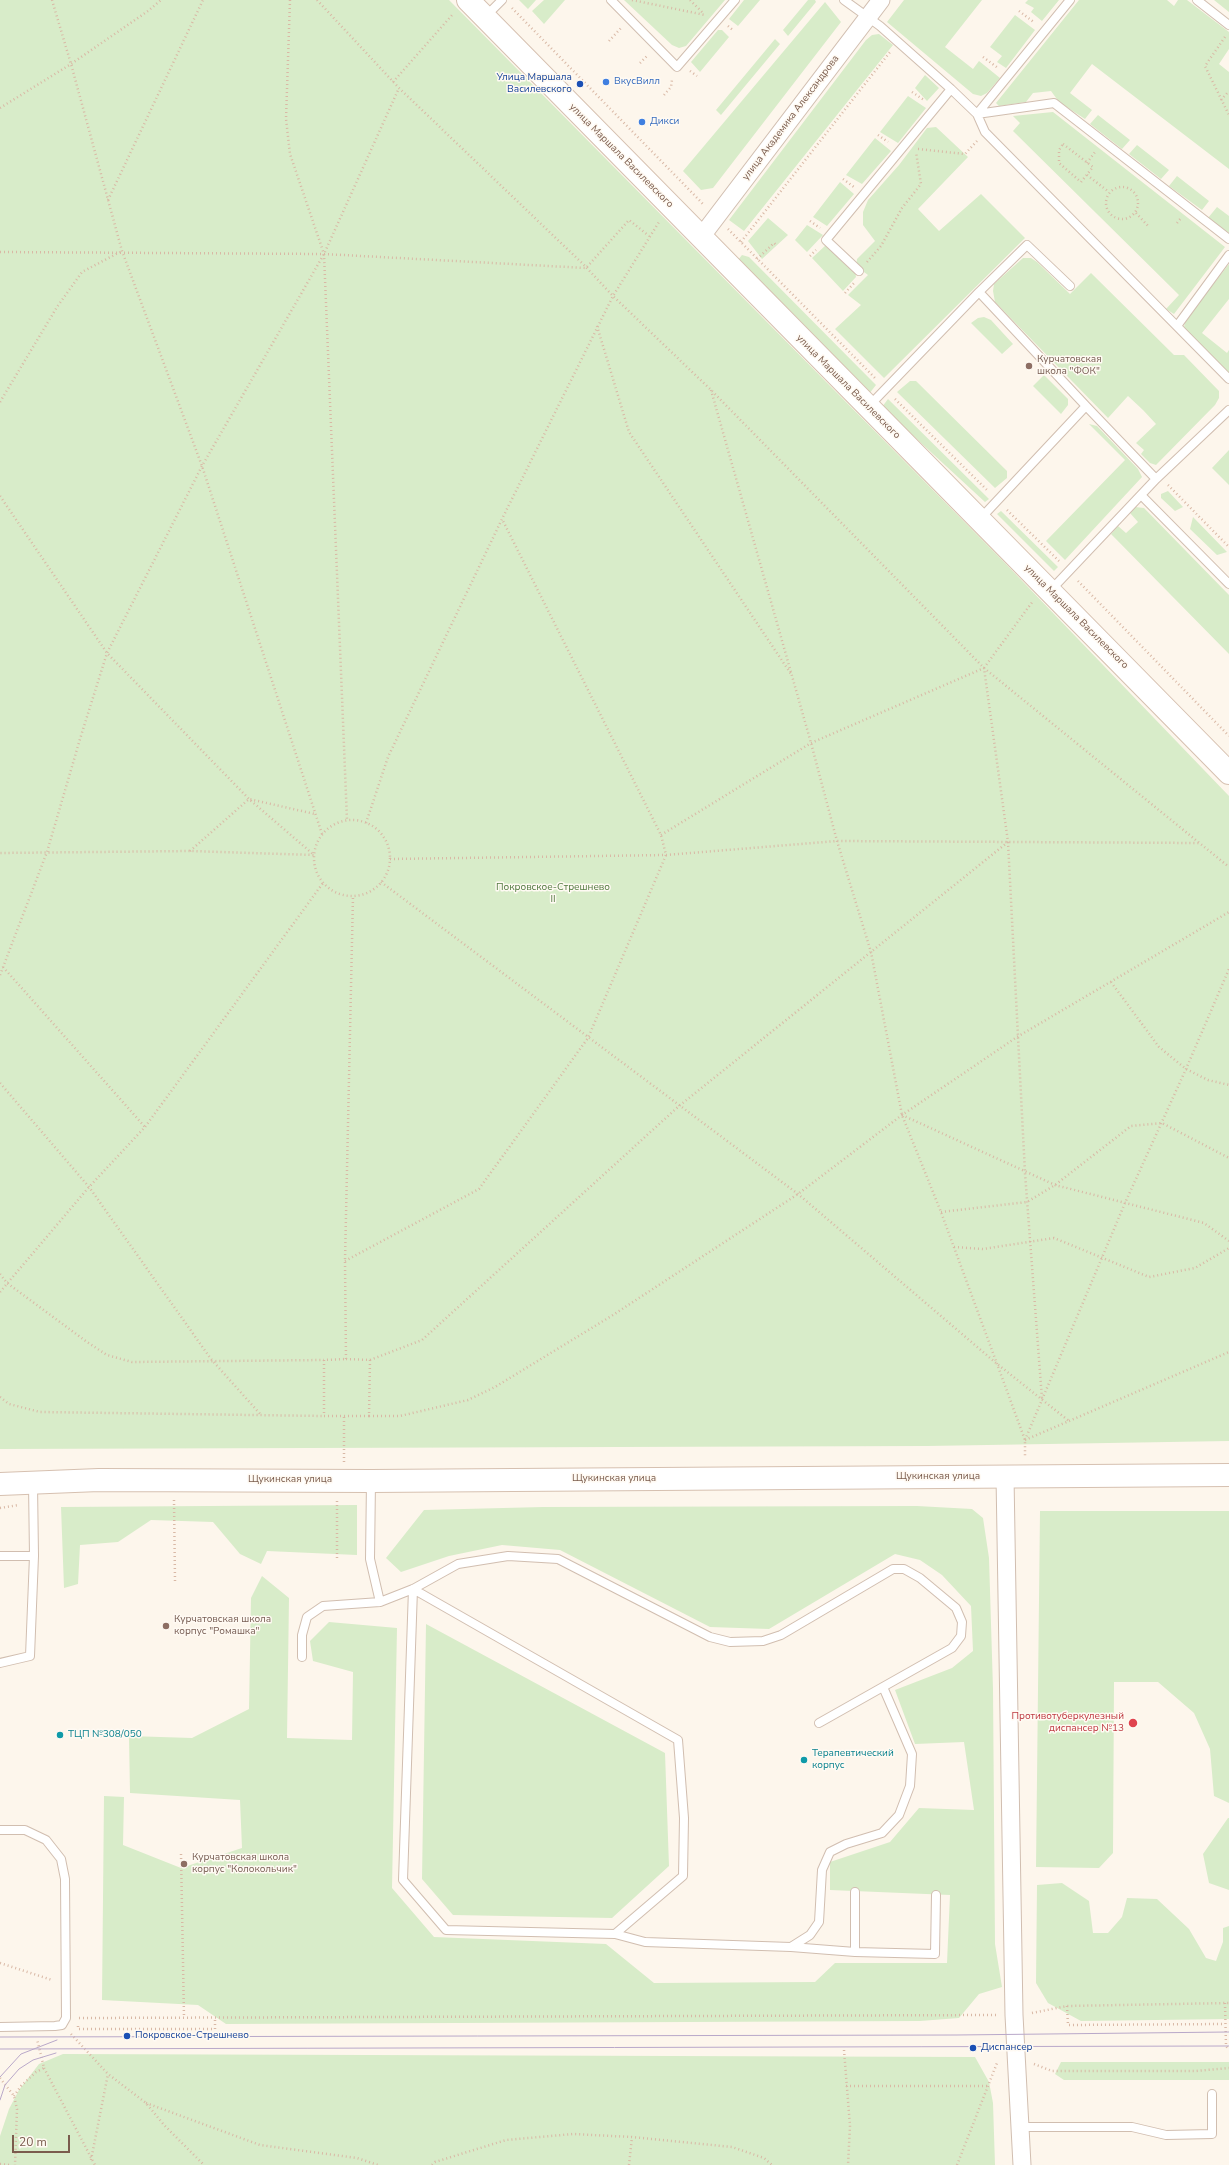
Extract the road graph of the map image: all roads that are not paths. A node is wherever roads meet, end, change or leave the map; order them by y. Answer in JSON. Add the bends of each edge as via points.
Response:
{"nodes":[{"id":1,"x":502,"y":0,"type":"edge"},
{"id":2,"x":611,"y":0,"type":"edge"},
{"id":3,"x":735,"y":0,"type":"edge"},
{"id":4,"x":844,"y":0,"type":"edge"},
{"id":5,"x":881,"y":0,"type":"edge"},
{"id":6,"x":1070,"y":0,"type":"edge"},
{"id":7,"x":1198,"y":0,"type":"edge"},
{"id":8,"x":461,"y":6,"type":"edge"},
{"id":9,"x":867,"y":17,"type":"junction"},
{"id":10,"x":485,"y":18,"type":"junction"},
{"id":11,"x":1229,"y":25,"type":"edge"},
{"id":12,"x":951,"y":89,"type":"junction"},
{"id":13,"x":977,"y":114,"type":"junction"},
{"id":14,"x":701,"y":237,"type":"junction"},
{"id":15,"x":1229,"y":239,"type":"edge"},
{"id":16,"x":1229,"y":255,"type":"edge"},
{"id":17,"x":859,"y":271,"type":"road end"},
{"id":18,"x":1070,"y":286,"type":"dead end"},
{"id":19,"x":979,"y":292,"type":"junction"},
{"id":20,"x":1177,"y":326,"type":"junction"},
{"id":21,"x":1229,"y":379,"type":"edge"},
{"id":22,"x":1086,"y":406,"type":"junction"},
{"id":23,"x":868,"y":407,"type":"junction"},
{"id":24,"x":1229,"y":410,"type":"edge"},
{"id":25,"x":1158,"y":478,"type":"junction"},
{"id":26,"x":1142,"y":495,"type":"junction"},
{"id":27,"x":979,"y":519,"type":"junction"},
{"id":28,"x":1229,"y":584,"type":"edge"},
{"id":29,"x":1049,"y":599,"type":"junction"},
{"id":30,"x":1229,"y":773,"type":"edge"},
{"id":31,"x":1229,"y":1475,"type":"edge"},
{"id":32,"x":1005,"y":1476,"type":"junction"},
{"id":33,"x":371,"y":1481,"type":"junction"},
{"id":34,"x":33,"y":1483,"type":"junction"},
{"id":35,"x":0,"y":1484,"type":"edge"},
{"id":36,"x":0,"y":1556,"type":"edge"},
{"id":37,"x":34,"y":1556,"type":"junction"},
{"id":38,"x":413,"y":1589,"type":"junction"},
{"id":39,"x":380,"y":1602,"type":"junction"},
{"id":40,"x":302,"y":1657,"type":"dead end"},
{"id":41,"x":0,"y":1663,"type":"edge"},
{"id":42,"x":883,"y":1687,"type":"junction"},
{"id":43,"x":819,"y":1723,"type":"dead end"},
{"id":44,"x":0,"y":1830,"type":"edge"},
{"id":45,"x":855,"y":1892,"type":"dead end"},
{"id":46,"x":936,"y":1895,"type":"dead end"},
{"id":47,"x":615,"y":1934,"type":"junction"},
{"id":48,"x":791,"y":1947,"type":"junction"},
{"id":49,"x":855,"y":1952,"type":"junction"},
{"id":50,"x":0,"y":2027,"type":"edge"},
{"id":51,"x":1212,"y":2094,"type":"dead end"},
{"id":52,"x":1020,"y":2127,"type":"junction"},
{"id":53,"x":1022,"y":2165,"type":"edge"}],
"edges":[{"from":1,"to":10,"type":"lane"},
{"from":2,"to":3,"type":"lane","via":[[677,67]]},
{"from":4,"to":9,"type":"lane"},
{"from":5,"to":9,"type":"street","name":"улица Академика Александрова"},
{"from":6,"to":13,"type":"lane"},
{"from":7,"to":11,"type":"lane"},
{"from":8,"to":10,"type":"main road","name":"улица Маршала Василевского"},
{"from":9,"to":12,"type":"lane"},
{"from":9,"to":14,"type":"street","name":"улица Академика Александрова"},
{"from":10,"to":14,"type":"main road","name":"улица Маршала Василевского"},
{"from":12,"to":13,"type":"lane"},
{"from":12,"to":17,"type":"lane","via":[[826,240]]},
{"from":13,"to":15,"type":"lane","via":[[1054,104]]},
{"from":13,"to":20,"type":"lane","via":[[985,132]]},
{"from":14,"to":23,"type":"main road","name":"улица Маршала Василевского"},
{"from":16,"to":20,"type":"lane"},
{"from":18,"to":19,"type":"lane","via":[[1027,244]]},
{"from":19,"to":22,"type":"lane"},
{"from":19,"to":23,"type":"lane"},
{"from":20,"to":21,"type":"lane"},
{"from":22,"to":25,"type":"lane"},
{"from":22,"to":27,"type":"lane"},
{"from":23,"to":27,"type":"main road","name":"улица Маршала Василевского"},
{"from":24,"to":25,"type":"lane"},
{"from":25,"to":26,"type":"lane"},
{"from":26,"to":28,"type":"lane"},
{"from":26,"to":29,"type":"lane","via":[[1069,571]]},
{"from":27,"to":29,"type":"main road","name":"улица Маршала Василевского"},
{"from":29,"to":30,"type":"main road","name":"улица Маршала Василевского"},
{"from":31,"to":32,"type":"main road","name":"Щукинская улица"},
{"from":32,"to":33,"type":"main road","name":"Щукинская улица"},
{"from":32,"to":52,"type":"street","via":[[1014,2015]]},
{"from":33,"to":34,"type":"main road","name":"Щукинская улица","via":[[99,1480]]},
{"from":33,"to":39,"type":"lane","via":[[370,1559]]},
{"from":34,"to":35,"type":"main road","name":"Щукинская улица"},
{"from":34,"to":37,"type":"lane"},
{"from":36,"to":37,"type":"lane"},
{"from":37,"to":41,"type":"lane","via":[[30,1656]]},
{"from":38,"to":39,"type":"lane"},
{"from":38,"to":42,"type":"lane","via":[[458,1564],[508,1556],[558,1559],[710,1637],[730,1642],[763,1641],[781,1635],[893,1569],[904,1569],[920,1578],[956,1608],[962,1622],[961,1636],[952,1648]]},
{"from":38,"to":47,"type":"lane","via":[[403,1880],[446,1930]]},
{"from":38,"to":47,"type":"lane","via":[[678,1740],[684,1818],[683,1876]]},
{"from":39,"to":40,"type":"lane","via":[[323,1606],[307,1617],[302,1635]]},
{"from":42,"to":43,"type":"lane"},
{"from":42,"to":48,"type":"lane","via":[[912,1754],[910,1786],[900,1815],[882,1833],[846,1844],[830,1852],[822,1870],[819,1922],[810,1935]]},
{"from":44,"to":50,"type":"lane","via":[[25,1830],[46,1840],[61,1859],[65,1879],[66,1984],[64,2021],[36,2027]]},
{"from":45,"to":49,"type":"lane"},
{"from":46,"to":49,"type":"lane","via":[[935,1954]]},
{"from":47,"to":48,"type":"lane","via":[[645,1942]]},
{"from":48,"to":49,"type":"lane"},
{"from":51,"to":52,"type":"lane","via":[[1212,2134],[1166,2135],[1132,2127]]},
{"from":52,"to":53,"type":"street"}]}
